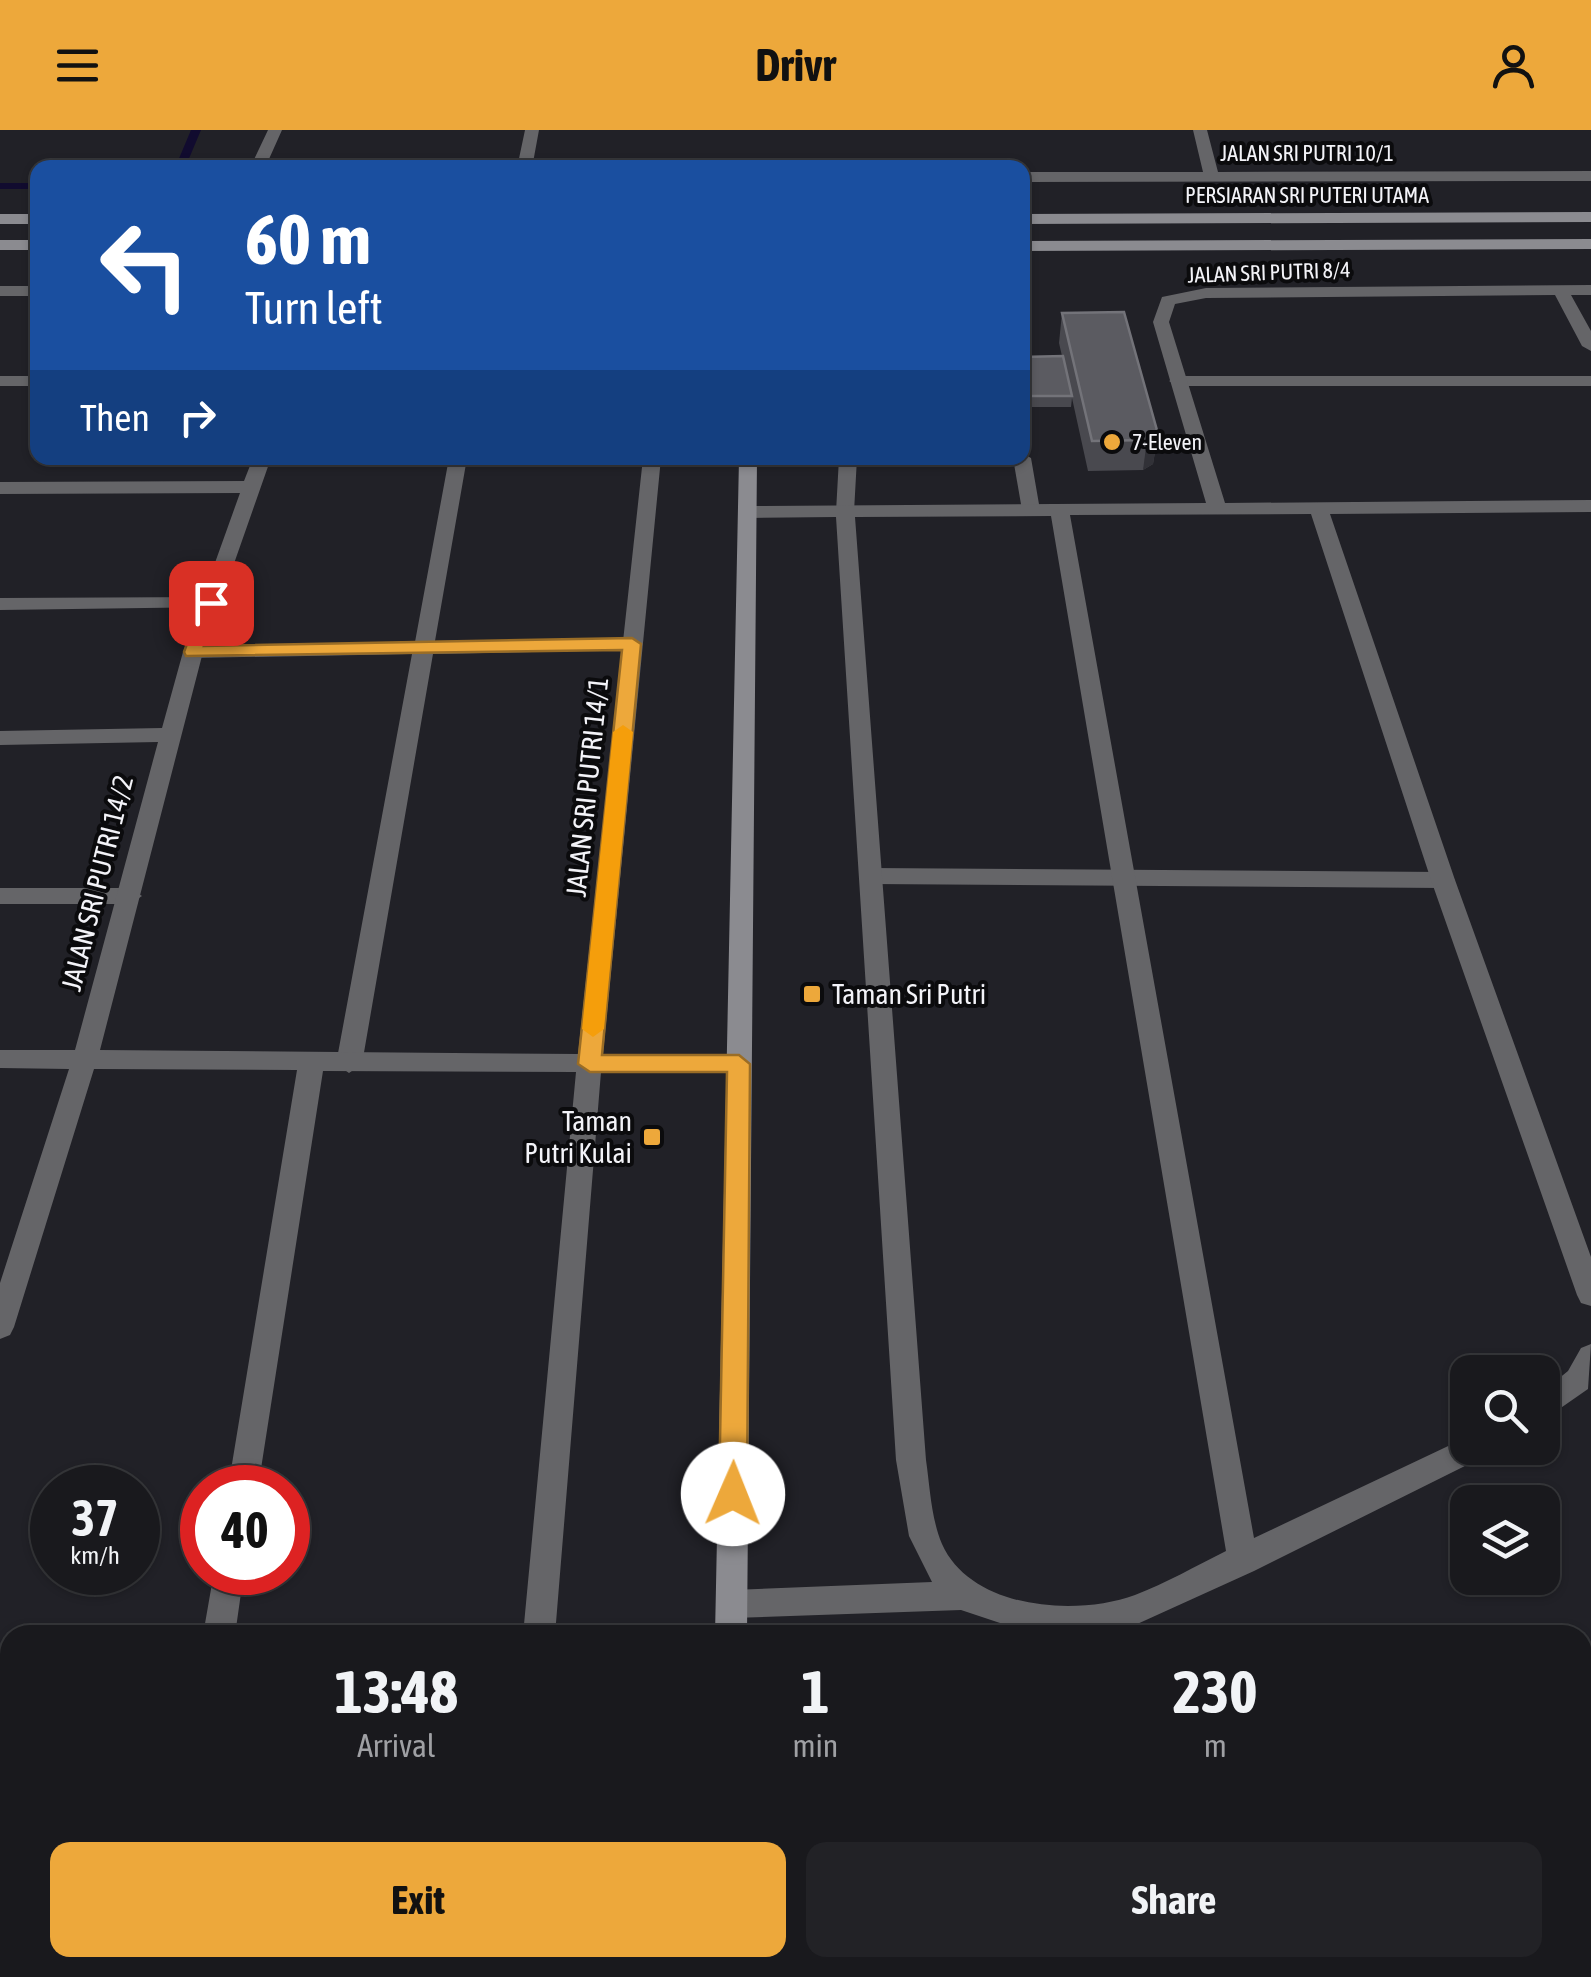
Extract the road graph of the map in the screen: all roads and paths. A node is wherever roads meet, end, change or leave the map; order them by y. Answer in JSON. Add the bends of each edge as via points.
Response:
{"nodes":[{"id":1,"x":274,"y":130,"type":"edge"},
{"id":2,"x":532,"y":130,"type":"edge"},
{"id":3,"x":1200,"y":130,"type":"edge"},
{"id":4,"x":261,"y":160,"type":"edge"},
{"id":5,"x":526,"y":160,"type":"edge"},
{"id":6,"x":1212,"y":175,"type":"junction"},
{"id":7,"x":1030,"y":176,"type":"edge"},
{"id":8,"x":1591,"y":176,"type":"edge"},
{"id":9,"x":1591,"y":217,"type":"edge"},
{"id":10,"x":0,"y":219,"type":"edge"},
{"id":11,"x":30,"y":219,"type":"edge"},
{"id":12,"x":1030,"y":219,"type":"edge"},
{"id":13,"x":1591,"y":244,"type":"edge"},
{"id":14,"x":0,"y":245,"type":"edge"},
{"id":15,"x":30,"y":245,"type":"edge"},
{"id":16,"x":1030,"y":246,"type":"edge"},
{"id":17,"x":1560,"y":290,"type":"junction"},
{"id":18,"x":1591,"y":290,"type":"edge"},
{"id":19,"x":30,"y":291,"type":"edge"},
{"id":20,"x":0,"y":292,"type":"edge"},
{"id":21,"x":1591,"y":346,"type":"edge"},
{"id":22,"x":0,"y":381,"type":"edge"},
{"id":23,"x":30,"y":381,"type":"edge"},
{"id":24,"x":1178,"y":381,"type":"junction"},
{"id":25,"x":1591,"y":381,"type":"edge"},
{"id":26,"x":260,"y":465,"type":"edge"},
{"id":27,"x":457,"y":465,"type":"edge"},
{"id":28,"x":651,"y":465,"type":"edge"},
{"id":29,"x":748,"y":465,"type":"edge"},
{"id":30,"x":848,"y":465,"type":"edge"},
{"id":31,"x":1023,"y":465,"type":"edge"},
{"id":32,"x":252,"y":487,"type":"junction"},
{"id":33,"x":0,"y":488,"type":"edge"},
{"id":34,"x":1319,"y":508,"type":"junction"},
{"id":35,"x":1218,"y":509,"type":"junction"},
{"id":36,"x":1031,"y":510,"type":"junction"},
{"id":37,"x":1060,"y":510,"type":"junction"},
{"id":38,"x":1590,"y":510,"type":"edge"},
{"id":39,"x":747,"y":512,"type":"junction"},
{"id":40,"x":845,"y":512,"type":"junction"},
{"id":41,"x":211,"y":603,"type":"junction"},
{"id":42,"x":0,"y":604,"type":"edge"},
{"id":43,"x":632,"y":644,"type":"junction"},
{"id":44,"x":424,"y":650,"type":"junction"},
{"id":45,"x":193,"y":652,"type":"junction"},
{"id":46,"x":168,"y":735,"type":"junction"},
{"id":47,"x":0,"y":738,"type":"edge"},
{"id":48,"x":870,"y":876,"type":"junction"},
{"id":49,"x":1444,"y":880,"type":"junction"},
{"id":50,"x":1123,"y":881,"type":"junction"},
{"id":51,"x":0,"y":896,"type":"edge"},
{"id":52,"x":130,"y":896,"type":"junction"},
{"id":53,"x":85,"y":1058,"type":"junction"},
{"id":54,"x":0,"y":1059,"type":"edge"},
{"id":55,"x":312,"y":1064,"type":"junction"},
{"id":56,"x":349,"y":1064,"type":"junction"},
{"id":57,"x":590,"y":1064,"type":"junction"},
{"id":58,"x":739,"y":1064,"type":"junction"},
{"id":59,"x":1590,"y":1286,"type":"edge"},
{"id":60,"x":2,"y":1317,"type":"edge"},
{"id":61,"x":1591,"y":1356,"type":"edge"},
{"id":62,"x":1560,"y":1394,"type":"edge"},
{"id":63,"x":1450,"y":1459,"type":"edge"},
{"id":64,"x":247,"y":1465,"type":"edge"},
{"id":65,"x":1243,"y":1561,"type":"junction"},
{"id":66,"x":966,"y":1594,"type":"junction"},
{"id":67,"x":225,"y":1595,"type":"edge"},
{"id":68,"x":732,"y":1619,"type":"edge"},
{"id":69,"x":221,"y":1625,"type":"edge"},
{"id":70,"x":540,"y":1625,"type":"edge"}],
"edges":[{"from":1,"to":4,"type":"street"},
{"from":2,"to":5,"type":"street"},
{"from":3,"to":6,"type":"street"},
{"from":6,"to":7,"type":"street","name":"JALAN SRI PUTRI 10/1"},
{"from":6,"to":8,"type":"street","name":"JALAN SRI PUTRI 10/1"},
{"from":9,"to":12,"type":"street","name":"PERSIARAN SRI PUTERI UTAMA"},
{"from":10,"to":11,"type":"street"},
{"from":13,"to":16,"type":"street","name":"PERSIARAN SRI PUTERI UTAMA"},
{"from":14,"to":15,"type":"street"},
{"from":17,"to":18,"type":"street","name":"JALAN SRI PUTRI 8/4"},
{"from":17,"to":21,"type":"street"},
{"from":17,"to":24,"type":"street","name":"JALAN SRI PUTRI 8/4","via":[[1184,295],[1161,312]]},
{"from":19,"to":20,"type":"street"},
{"from":22,"to":23,"type":"street"},
{"from":24,"to":25,"type":"street"},
{"from":24,"to":35,"type":"street","name":"JALAN SRI PUTRI 8/4"},
{"from":26,"to":32,"type":"street","name":"JALAN SRI PUTRI 14/2"},
{"from":27,"to":44,"type":"street"},
{"from":28,"to":43,"type":"street","name":"JALAN SRI PUTRI 14/1"},
{"from":29,"to":39,"type":"street"},
{"from":30,"to":40,"type":"street"},
{"from":31,"to":36,"type":"street"},
{"from":32,"to":33,"type":"street"},
{"from":32,"to":41,"type":"street","name":"JALAN SRI PUTRI 14/2"},
{"from":34,"to":35,"type":"street"},
{"from":34,"to":38,"type":"street"},
{"from":34,"to":49,"type":"street"},
{"from":35,"to":37,"type":"street"},
{"from":36,"to":37,"type":"street"},
{"from":36,"to":40,"type":"street"},
{"from":37,"to":50,"type":"street"},
{"from":39,"to":40,"type":"street"},
{"from":39,"to":58,"type":"street"},
{"from":40,"to":48,"type":"street"},
{"from":41,"to":42,"type":"street"},
{"from":41,"to":45,"type":"street","name":"JALAN SRI PUTRI 14/2"},
{"from":43,"to":44,"type":"street"},
{"from":43,"to":57,"type":"street","name":"JALAN SRI PUTRI 14/1"},
{"from":44,"to":45,"type":"street"},
{"from":44,"to":56,"type":"street"},
{"from":45,"to":46,"type":"street","name":"JALAN SRI PUTRI 14/2"},
{"from":46,"to":47,"type":"street"},
{"from":46,"to":52,"type":"street","name":"JALAN SRI PUTRI 14/2"},
{"from":48,"to":50,"type":"street"},
{"from":48,"to":66,"type":"street","via":[[911,1460],[932,1558]]},
{"from":49,"to":50,"type":"street"},
{"from":49,"to":59,"type":"street"},
{"from":50,"to":65,"type":"street"},
{"from":51,"to":52,"type":"street"},
{"from":52,"to":53,"type":"street","name":"JALAN SRI PUTRI 14/2"},
{"from":53,"to":54,"type":"street"},
{"from":53,"to":55,"type":"street"},
{"from":53,"to":60,"type":"street","name":"JALAN SRI PUTRI 14/2"},
{"from":55,"to":56,"type":"street"},
{"from":55,"to":64,"type":"street"},
{"from":56,"to":57,"type":"street"},
{"from":57,"to":58,"type":"street"},
{"from":57,"to":70,"type":"street","name":"JALAN SRI PUTRI 14/1"},
{"from":58,"to":68,"type":"street"},
{"from":61,"to":62,"type":"street"},
{"from":63,"to":65,"type":"street"},
{"from":65,"to":66,"type":"street","via":[[1135,1610],[1074,1620],[1008,1616]]},
{"from":66,"to":68,"type":"street"},
{"from":67,"to":69,"type":"street"}]}
